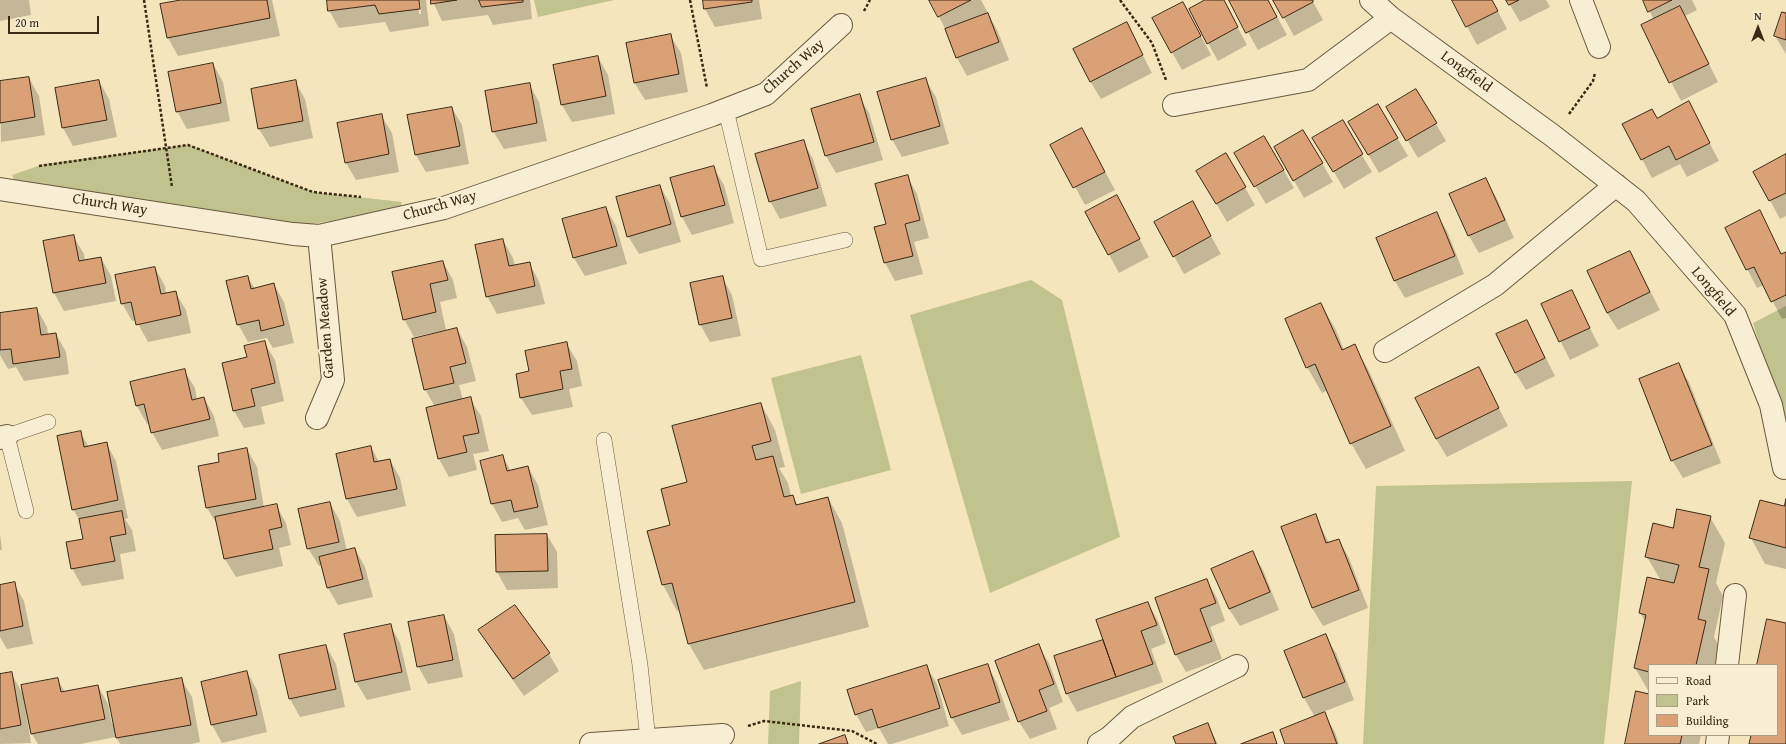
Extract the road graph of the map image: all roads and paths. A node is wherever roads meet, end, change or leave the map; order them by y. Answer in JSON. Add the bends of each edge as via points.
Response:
{"nodes":[{"id":1,"x":144,"y":0,"type":"edge"},
{"id":2,"x":690,"y":0,"type":"edge"},
{"id":3,"x":1120,"y":0,"type":"edge"},
{"id":4,"x":1371,"y":0,"type":"edge"},
{"id":5,"x":1581,"y":0,"type":"edge"},
{"id":6,"x":1391,"y":18,"type":"junction"},
{"id":7,"x":841,"y":25,"type":"dead end"},
{"id":8,"x":1599,"y":47,"type":"joint"},
{"id":9,"x":1174,"y":105,"type":"joint"},
{"id":10,"x":719,"y":112,"type":"junction"},
{"id":11,"x":1553,"y":136,"type":"junction"},
{"id":12,"x":166,"y":147,"type":"junction"},
{"id":13,"x":38,"y":166,"type":"dead end"},
{"id":14,"x":1616,"y":185,"type":"junction"},
{"id":15,"x":0,"y":189,"type":"edge"},
{"id":16,"x":364,"y":198,"type":"dead end"},
{"id":17,"x":176,"y":215,"type":"junction"},
{"id":18,"x":319,"y":236,"type":"junction"},
{"id":19,"x":845,"y":240,"type":"dead end"},
{"id":20,"x":1385,"y":351,"type":"dead end"},
{"id":21,"x":317,"y":418,"type":"dead end"},
{"id":22,"x":48,"y":422,"type":"dead end"},
{"id":23,"x":4,"y":437,"type":"edge"},
{"id":24,"x":604,"y":440,"type":"dead end"},
{"id":25,"x":1784,"y":468,"type":"dead end"},
{"id":26,"x":26,"y":511,"type":"dead end"},
{"id":27,"x":1735,"y":594,"type":"dead end"},
{"id":28,"x":1727,"y":664,"type":"edge"},
{"id":29,"x":1237,"y":666,"type":"dead end"},
{"id":30,"x":723,"y":735,"type":"joint"},
{"id":31,"x":648,"y":740,"type":"junction"},
{"id":32,"x":591,"y":744,"type":"edge"},
{"id":33,"x":877,"y":744,"type":"edge"},
{"id":34,"x":1099,"y":744,"type":"edge"}],
"edges":[{"from":1,"to":12,"type":"path"},
{"from":2,"to":10,"type":"path"},
{"from":3,"to":9,"type":"path","via":[[1152,42]]},
{"from":4,"to":6,"type":"street","name":"Longfield"},
{"from":5,"to":8,"type":"street"},
{"from":6,"to":9,"type":"street","via":[[1308,80]]},
{"from":6,"to":11,"type":"street","name":"Longfield"},
{"from":7,"to":10,"type":"street","name":"Church Way","via":[[766,94]]},
{"from":8,"to":11,"type":"path","via":[[1593,81]]},
{"from":10,"to":18,"type":"street","name":"Church Way","via":[[444,208]]},
{"from":10,"to":19,"type":"lane","via":[[761,259]]},
{"from":11,"to":14,"type":"street","name":"Longfield"},
{"from":12,"to":13,"type":"path"},
{"from":12,"to":16,"type":"path","via":[[188,145],[314,192]]},
{"from":12,"to":17,"type":"path"},
{"from":14,"to":20,"type":"street","via":[[1494,285]]},
{"from":14,"to":25,"type":"street","name":"Longfield","via":[[1636,201],[1735,315],[1771,405]]},
{"from":15,"to":17,"type":"street","name":"Church Way"},
{"from":17,"to":18,"type":"street","name":"Church Way"},
{"from":18,"to":21,"type":"street","name":"Garden Meadow","via":[[333,380]]},
{"from":22,"to":23,"type":"lane"},
{"from":23,"to":26,"type":"lane"},
{"from":24,"to":31,"type":"lane","via":[[640,665]]},
{"from":27,"to":28,"type":"street"},
{"from":29,"to":34,"type":"street","via":[[1132,716]]},
{"from":30,"to":31,"type":"street"},
{"from":30,"to":33,"type":"path","via":[[764,721],[852,731]]},
{"from":31,"to":32,"type":"street"}]}
